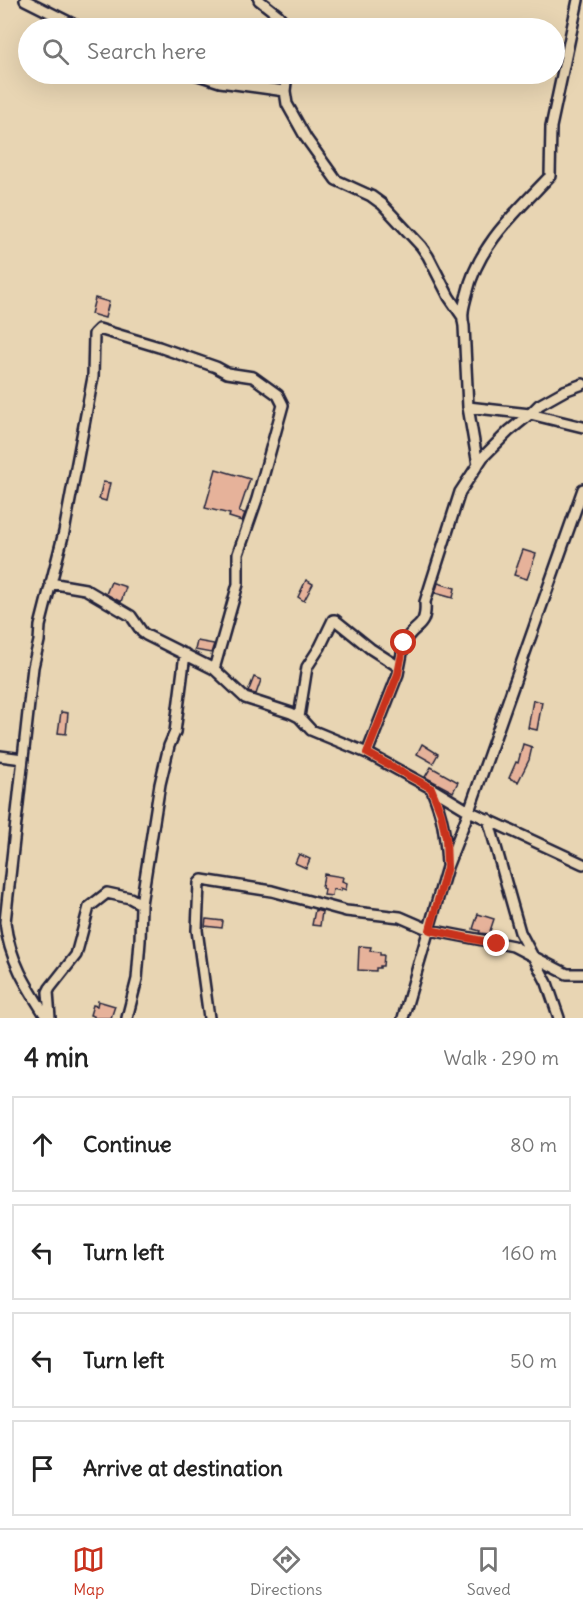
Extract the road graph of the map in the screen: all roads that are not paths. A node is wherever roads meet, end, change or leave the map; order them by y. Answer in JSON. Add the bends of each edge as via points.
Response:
{"nodes":[{"id":1,"x":25,"y":0,"type":"edge"},
{"id":2,"x":259,"y":0,"type":"edge"},
{"id":3,"x":578,"y":0,"type":"edge"},
{"id":4,"x":61,"y":18,"type":"edge"},
{"id":5,"x":280,"y":18,"type":"edge"},
{"id":6,"x":565,"y":61,"type":"edge"},
{"id":7,"x":234,"y":84,"type":"edge"},
{"id":8,"x":286,"y":84,"type":"edge"},
{"id":9,"x":560,"y":84,"type":"edge"},
{"id":10,"x":285,"y":91,"type":"junction"},
{"id":11,"x":462,"y":316,"type":"junction"},
{"id":12,"x":583,"y":384,"type":"edge"},
{"id":13,"x":468,"y":407,"type":"junction"},
{"id":14,"x":530,"y":414,"type":"junction"},
{"id":15,"x":583,"y":427,"type":"edge"},
{"id":16,"x":477,"y":465,"type":"junction"},
{"id":17,"x":583,"y":489,"type":"edge"},
{"id":18,"x":50,"y":583,"type":"junction"},
{"id":19,"x":185,"y":654,"type":"junction"},
{"id":20,"x":399,"y":667,"type":"junction"},
{"id":21,"x":214,"y":669,"type":"junction"},
{"id":22,"x":299,"y":717,"type":"junction"},
{"id":23,"x":367,"y":753,"type":"junction"},
{"id":24,"x":0,"y":756,"type":"edge"},
{"id":25,"x":23,"y":759,"type":"junction"},
{"id":26,"x":431,"y":788,"type":"junction"},
{"id":27,"x":469,"y":811,"type":"junction"},
{"id":28,"x":488,"y":819,"type":"junction"},
{"id":29,"x":583,"y":864,"type":"edge"},
{"id":30,"x":447,"y":867,"type":"junction"},
{"id":31,"x":141,"y":904,"type":"junction"},
{"id":32,"x":430,"y":930,"type":"junction"},
{"id":33,"x":0,"y":955,"type":"edge"},
{"id":34,"x":532,"y":956,"type":"junction"},
{"id":35,"x":13,"y":957,"type":"junction"},
{"id":36,"x":583,"y":974,"type":"edge"},
{"id":37,"x":48,"y":1018,"type":"edge"},
{"id":38,"x":127,"y":1018,"type":"edge"},
{"id":39,"x":209,"y":1018,"type":"edge"},
{"id":40,"x":404,"y":1018,"type":"edge"},
{"id":41,"x":559,"y":1018,"type":"edge"}],
"edges":[{"from":1,"to":4,"type":"street"},
{"from":2,"to":5,"type":"street"},
{"from":3,"to":6,"type":"street"},
{"from":7,"to":10,"type":"street"},
{"from":8,"to":10,"type":"street"},
{"from":9,"to":11,"type":"street","via":[[551,127],[550,176],[493,237],[479,259],[469,282]]},
{"from":10,"to":11,"type":"street","via":[[287,104],[306,138],[336,180],[371,196],[421,246]]},
{"from":11,"to":13,"type":"street"},
{"from":12,"to":14,"type":"street","via":[[539,405]]},
{"from":13,"to":14,"type":"street"},
{"from":13,"to":16,"type":"street"},
{"from":14,"to":15,"type":"street"},
{"from":14,"to":16,"type":"street"},
{"from":16,"to":20,"type":"street","via":[[460,492],[425,602],[426,615],[406,639]]},
{"from":17,"to":27,"type":"street"},
{"from":18,"to":19,"type":"street","via":[[85,589],[131,616],[146,635]]},
{"from":18,"to":21,"type":"street","via":[[64,532],[88,401],[96,331],[258,380],[278,395],[283,405],[238,554],[238,584]]},
{"from":18,"to":25,"type":"street","via":[[33,667]]},
{"from":19,"to":21,"type":"street"},
{"from":19,"to":31,"type":"street","via":[[175,732],[160,784]]},
{"from":20,"to":22,"type":"street","via":[[333,620],[307,666]]},
{"from":20,"to":23,"type":"street"},
{"from":21,"to":22,"type":"street","via":[[245,698]]},
{"from":22,"to":23,"type":"street","via":[[311,730]]},
{"from":23,"to":26,"type":"street"},
{"from":24,"to":25,"type":"street"},
{"from":25,"to":35,"type":"street","via":[[5,922]]},
{"from":26,"to":27,"type":"street"},
{"from":26,"to":30,"type":"street","via":[[441,813]]},
{"from":27,"to":28,"type":"street"},
{"from":27,"to":30,"type":"street"},
{"from":28,"to":29,"type":"street"},
{"from":28,"to":34,"type":"street","via":[[520,932]]},
{"from":30,"to":32,"type":"street"},
{"from":31,"to":37,"type":"street","via":[[107,893],[89,907],[76,955],[48,992]]},
{"from":31,"to":38,"type":"street","via":[[137,979]]},
{"from":32,"to":34,"type":"street","via":[[513,946]]},
{"from":32,"to":39,"type":"street","via":[[392,915],[337,909],[272,891],[202,880],[197,930]]},
{"from":32,"to":40,"type":"street"},
{"from":33,"to":35,"type":"street"},
{"from":34,"to":36,"type":"street","via":[[567,974]]},
{"from":34,"to":41,"type":"street"},
{"from":35,"to":37,"type":"street"}]}
